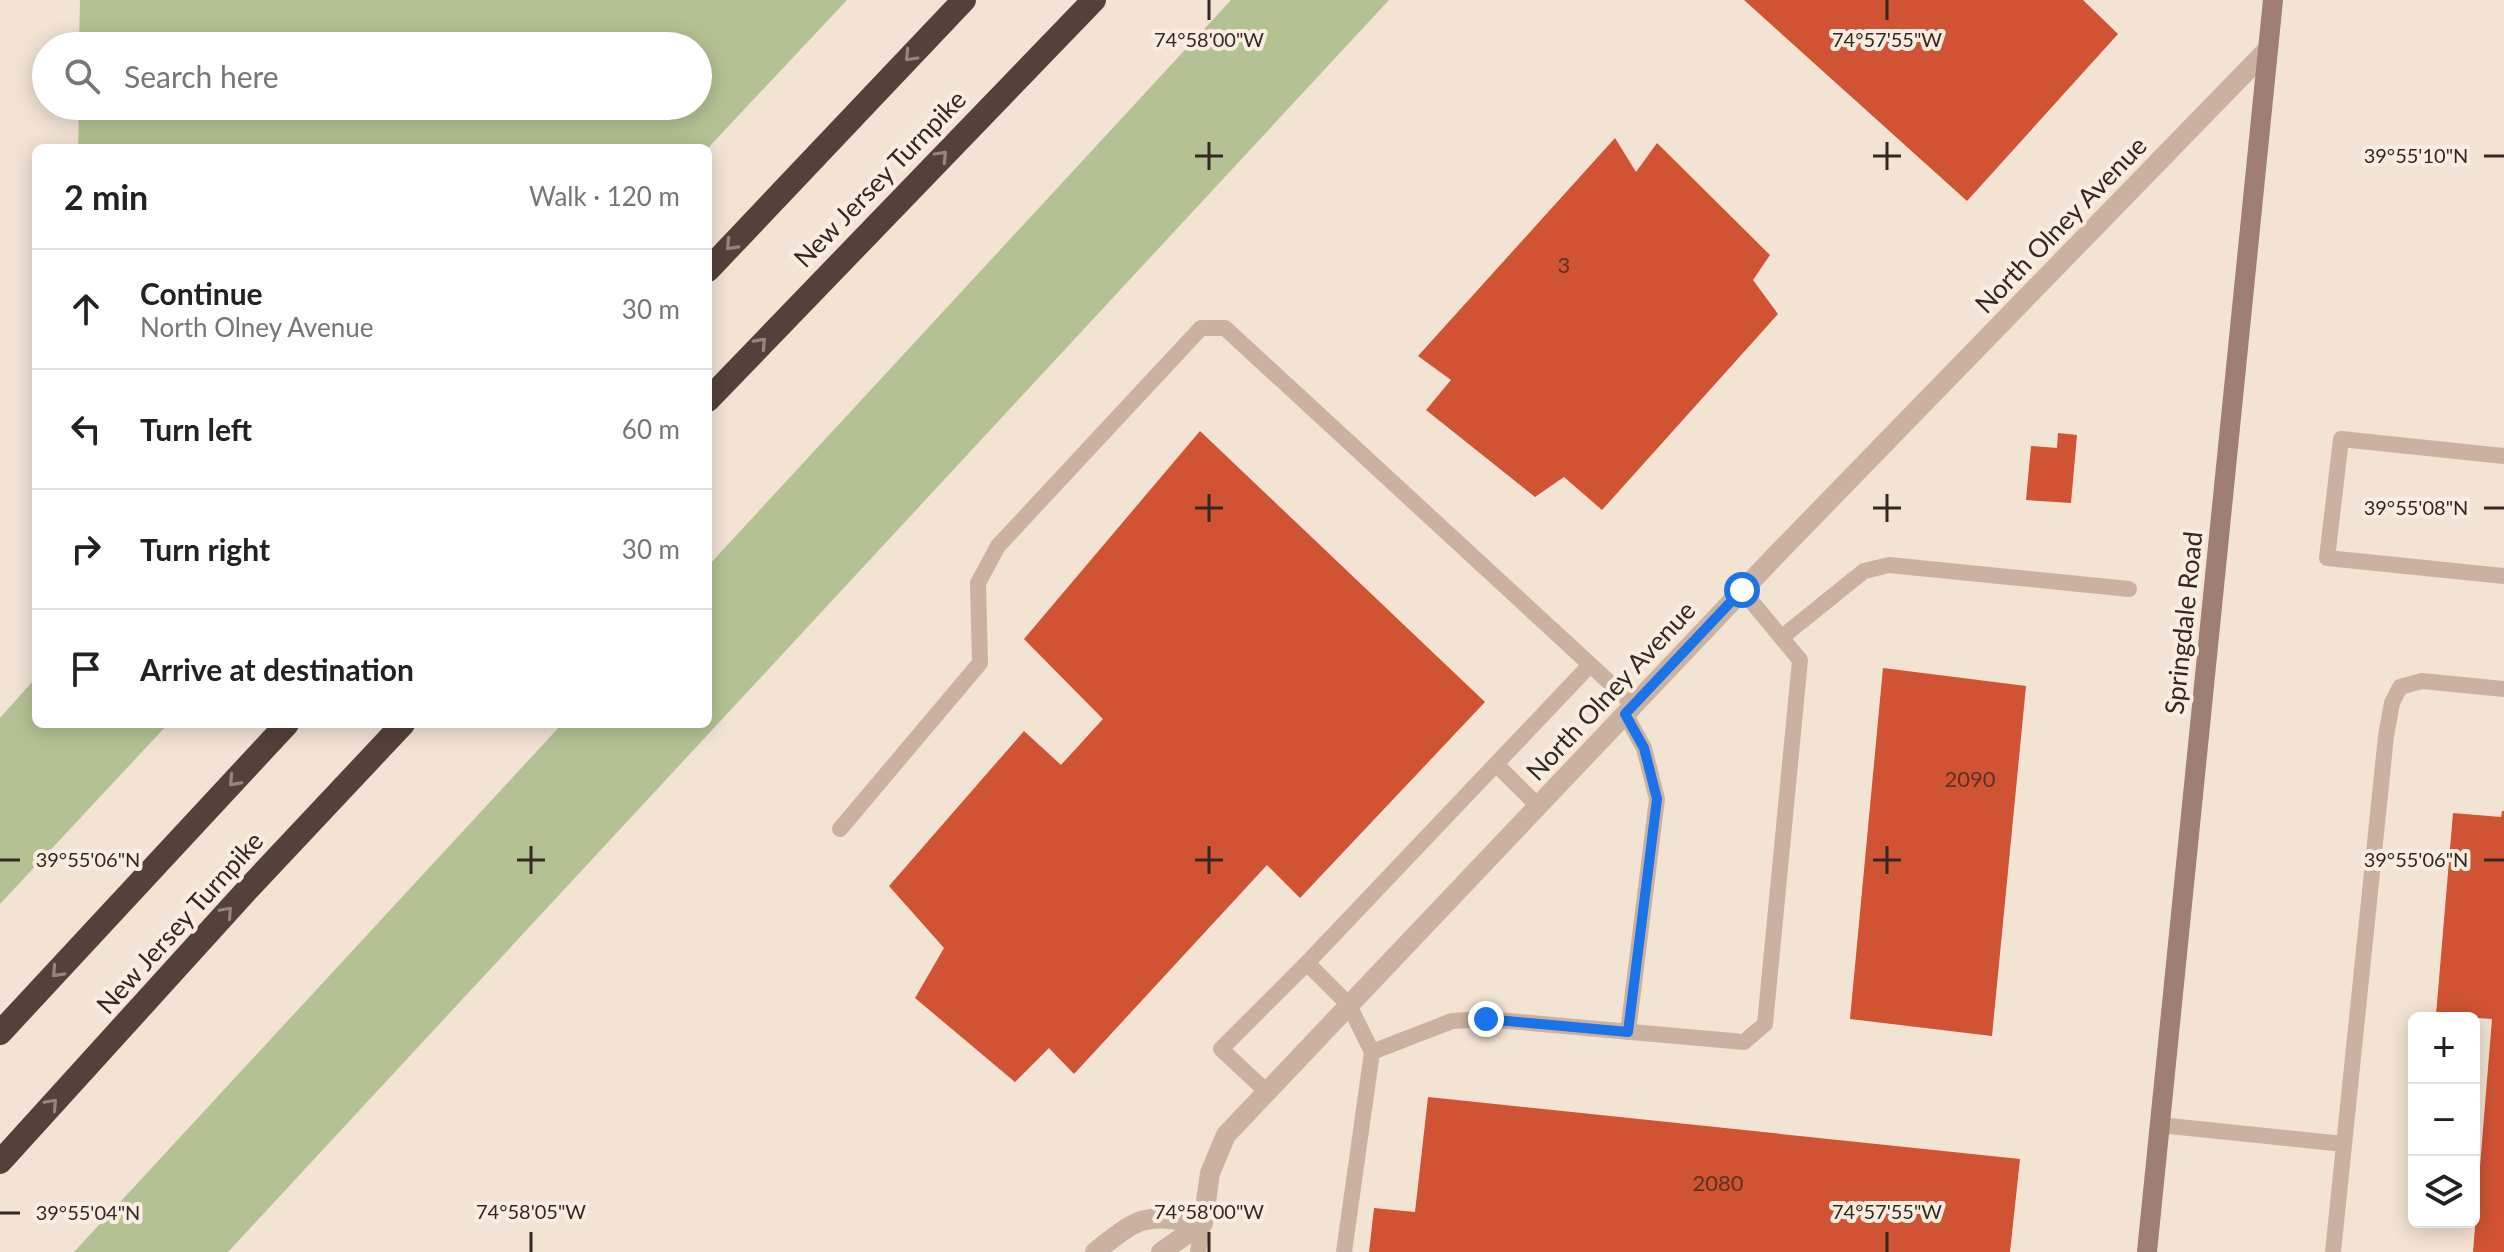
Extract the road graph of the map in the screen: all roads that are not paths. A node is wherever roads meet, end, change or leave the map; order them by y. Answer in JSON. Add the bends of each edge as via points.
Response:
{"nodes":[{"id":1,"x":964,"y":0,"type":"edge"},
{"id":2,"x":1094,"y":0,"type":"edge"},
{"id":3,"x":2273,"y":0,"type":"edge"},
{"id":4,"x":2268,"y":49,"type":"junction"},
{"id":5,"x":712,"y":266,"type":"edge"},
{"id":6,"x":712,"y":396,"type":"edge"},
{"id":7,"x":2504,"y":456,"type":"edge"},
{"id":8,"x":2504,"y":576,"type":"edge"},
{"id":9,"x":2129,"y":589,"type":"dead end"},
{"id":10,"x":1742,"y":590,"type":"junction"},
{"id":11,"x":1782,"y":637,"type":"junction"},
{"id":12,"x":1590,"y":665,"type":"junction"},
{"id":13,"x":2504,"y":689,"type":"edge"},
{"id":14,"x":1630,"y":709,"type":"junction"},
{"id":15,"x":283,"y":728,"type":"edge"},
{"id":16,"x":399,"y":728,"type":"edge"},
{"id":17,"x":1496,"y":764,"type":"junction"},
{"id":18,"x":1538,"y":806,"type":"junction"},
{"id":19,"x":840,"y":829,"type":"dead end"},
{"id":20,"x":1307,"y":963,"type":"junction"},
{"id":21,"x":1349,"y":1005,"type":"junction"},
{"id":22,"x":1628,"y":1032,"type":"junction"},
{"id":23,"x":0,"y":1033,"type":"edge"},
{"id":24,"x":1372,"y":1052,"type":"junction"},
{"id":25,"x":1267,"y":1092,"type":"junction"},
{"id":26,"x":2160,"y":1125,"type":"junction"},
{"id":27,"x":2344,"y":1144,"type":"junction"},
{"id":28,"x":0,"y":1162,"type":"edge"},
{"id":29,"x":1203,"y":1223,"type":"junction"},
{"id":30,"x":1095,"y":1252,"type":"edge"},
{"id":31,"x":1161,"y":1252,"type":"edge"},
{"id":32,"x":1198,"y":1252,"type":"edge"},
{"id":33,"x":1344,"y":1252,"type":"edge"},
{"id":34,"x":2147,"y":1252,"type":"edge"},
{"id":35,"x":2333,"y":1252,"type":"edge"}],
"edges":[{"from":1,"to":5,"type":"highway","one_way":true},
{"from":6,"to":2,"type":"highway","name":"New Jersey Turnpike","one_way":true},
{"from":3,"to":4,"type":"main road","name":"Springdale Road"},
{"from":4,"to":10,"type":"street","name":"North Olney Avenue"},
{"from":4,"to":26,"type":"main road","name":"Springdale Road"},
{"from":7,"to":8,"type":"lane","via":[[2341,439],[2327,558]]},
{"from":9,"to":11,"type":"lane","via":[[1889,565],[1864,571]]},
{"from":10,"to":11,"type":"lane"},
{"from":10,"to":14,"type":"street","name":"North Olney Avenue"},
{"from":11,"to":22,"type":"lane","via":[[1800,660],[1765,1024],[1744,1042]]},
{"from":12,"to":14,"type":"lane"},
{"from":12,"to":17,"type":"lane"},
{"from":12,"to":19,"type":"lane","via":[[1225,328],[1201,328],[998,546],[978,583],[980,663]]},
{"from":13,"to":27,"type":"lane","via":[[2422,681],[2400,687],[2392,703]]},
{"from":14,"to":18,"type":"street","name":"North Olney Avenue"},
{"from":14,"to":22,"type":"lane","via":[[1657,799]]},
{"from":15,"to":23,"type":"highway","one_way":true},
{"from":28,"to":16,"type":"highway","name":"New Jersey Turnpike","one_way":true},
{"from":17,"to":18,"type":"lane"},
{"from":17,"to":20,"type":"lane"},
{"from":18,"to":21,"type":"street","name":"North Olney Avenue"},
{"from":20,"to":21,"type":"lane"},
{"from":20,"to":25,"type":"lane","via":[[1221,1049]]},
{"from":21,"to":24,"type":"lane"},
{"from":21,"to":25,"type":"street","name":"North Olney Avenue"},
{"from":22,"to":24,"type":"lane","via":[[1463,1020]]},
{"from":24,"to":33,"type":"lane"},
{"from":25,"to":29,"type":"street","name":"North Olney Avenue","via":[[1226,1135],[1210,1173]]},
{"from":26,"to":27,"type":"lane"},
{"from":26,"to":34,"type":"main road","name":"Springdale Road"},
{"from":27,"to":35,"type":"lane"},
{"from":29,"to":30,"type":"street","via":[[1142,1220]]},
{"from":29,"to":31,"type":"street"},
{"from":29,"to":32,"type":"lane"}]}
